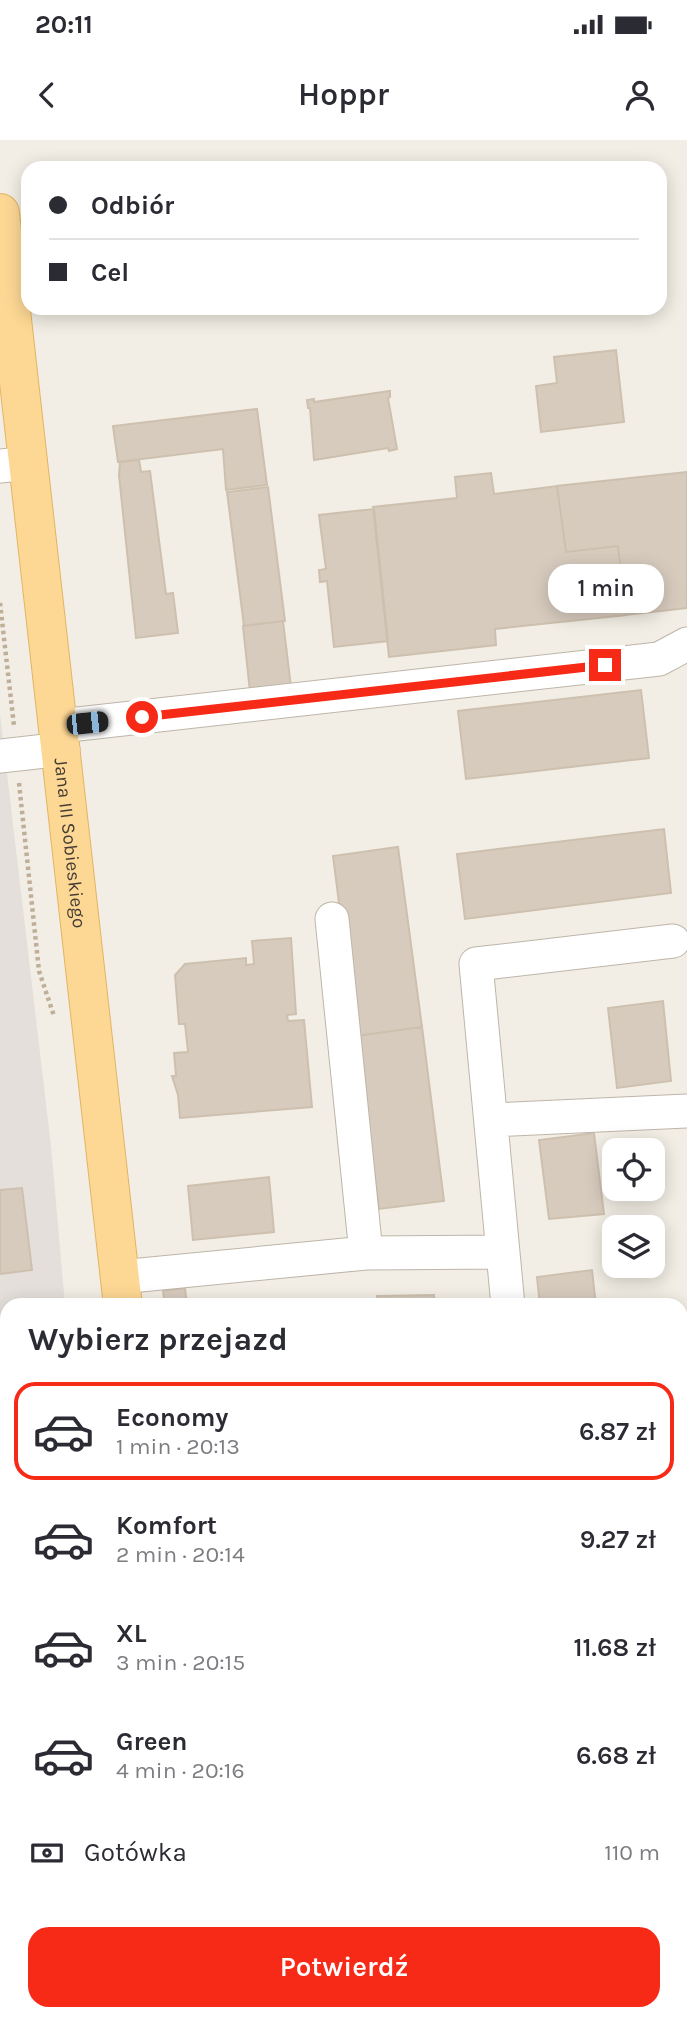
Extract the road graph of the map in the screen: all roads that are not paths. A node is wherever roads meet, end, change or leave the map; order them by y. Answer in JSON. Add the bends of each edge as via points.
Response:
{"nodes":[{"id":1,"x":0,"y":214,"type":"edge"},
{"id":2,"x":14,"y":464,"type":"edge"},
{"id":3,"x":687,"y":644,"type":"edge"},
{"id":4,"x":61,"y":738,"type":"junction"},
{"id":5,"x":9,"y":755,"type":"edge"},
{"id":6,"x":332,"y":919,"type":"dead end"},
{"id":7,"x":673,"y":941,"type":"dead end"},
{"id":8,"x":687,"y":1111,"type":"edge"},
{"id":9,"x":492,"y":1120,"type":"junction"},
{"id":10,"x":503,"y":1252,"type":"junction"},
{"id":11,"x":366,"y":1253,"type":"junction"},
{"id":12,"x":121,"y":1291,"type":"edge"},
{"id":13,"x":507,"y":1298,"type":"edge"}],
"edges":[{"from":1,"to":2,"type":"main road","name":"Jana III Sobieskiego"},
{"from":2,"to":4,"type":"main road","name":"Jana III Sobieskiego"},
{"from":3,"to":4,"type":"lane","via":[[659,659]]},
{"from":4,"to":5,"type":"lane"},
{"from":4,"to":12,"type":"main road","name":"Jana III Sobieskiego"},
{"from":6,"to":11,"type":"lane"},
{"from":7,"to":9,"type":"lane","via":[[476,964]]},
{"from":8,"to":9,"type":"lane"},
{"from":9,"to":10,"type":"lane"},
{"from":10,"to":11,"type":"lane"},
{"from":10,"to":13,"type":"lane"},
{"from":11,"to":12,"type":"lane"}]}
